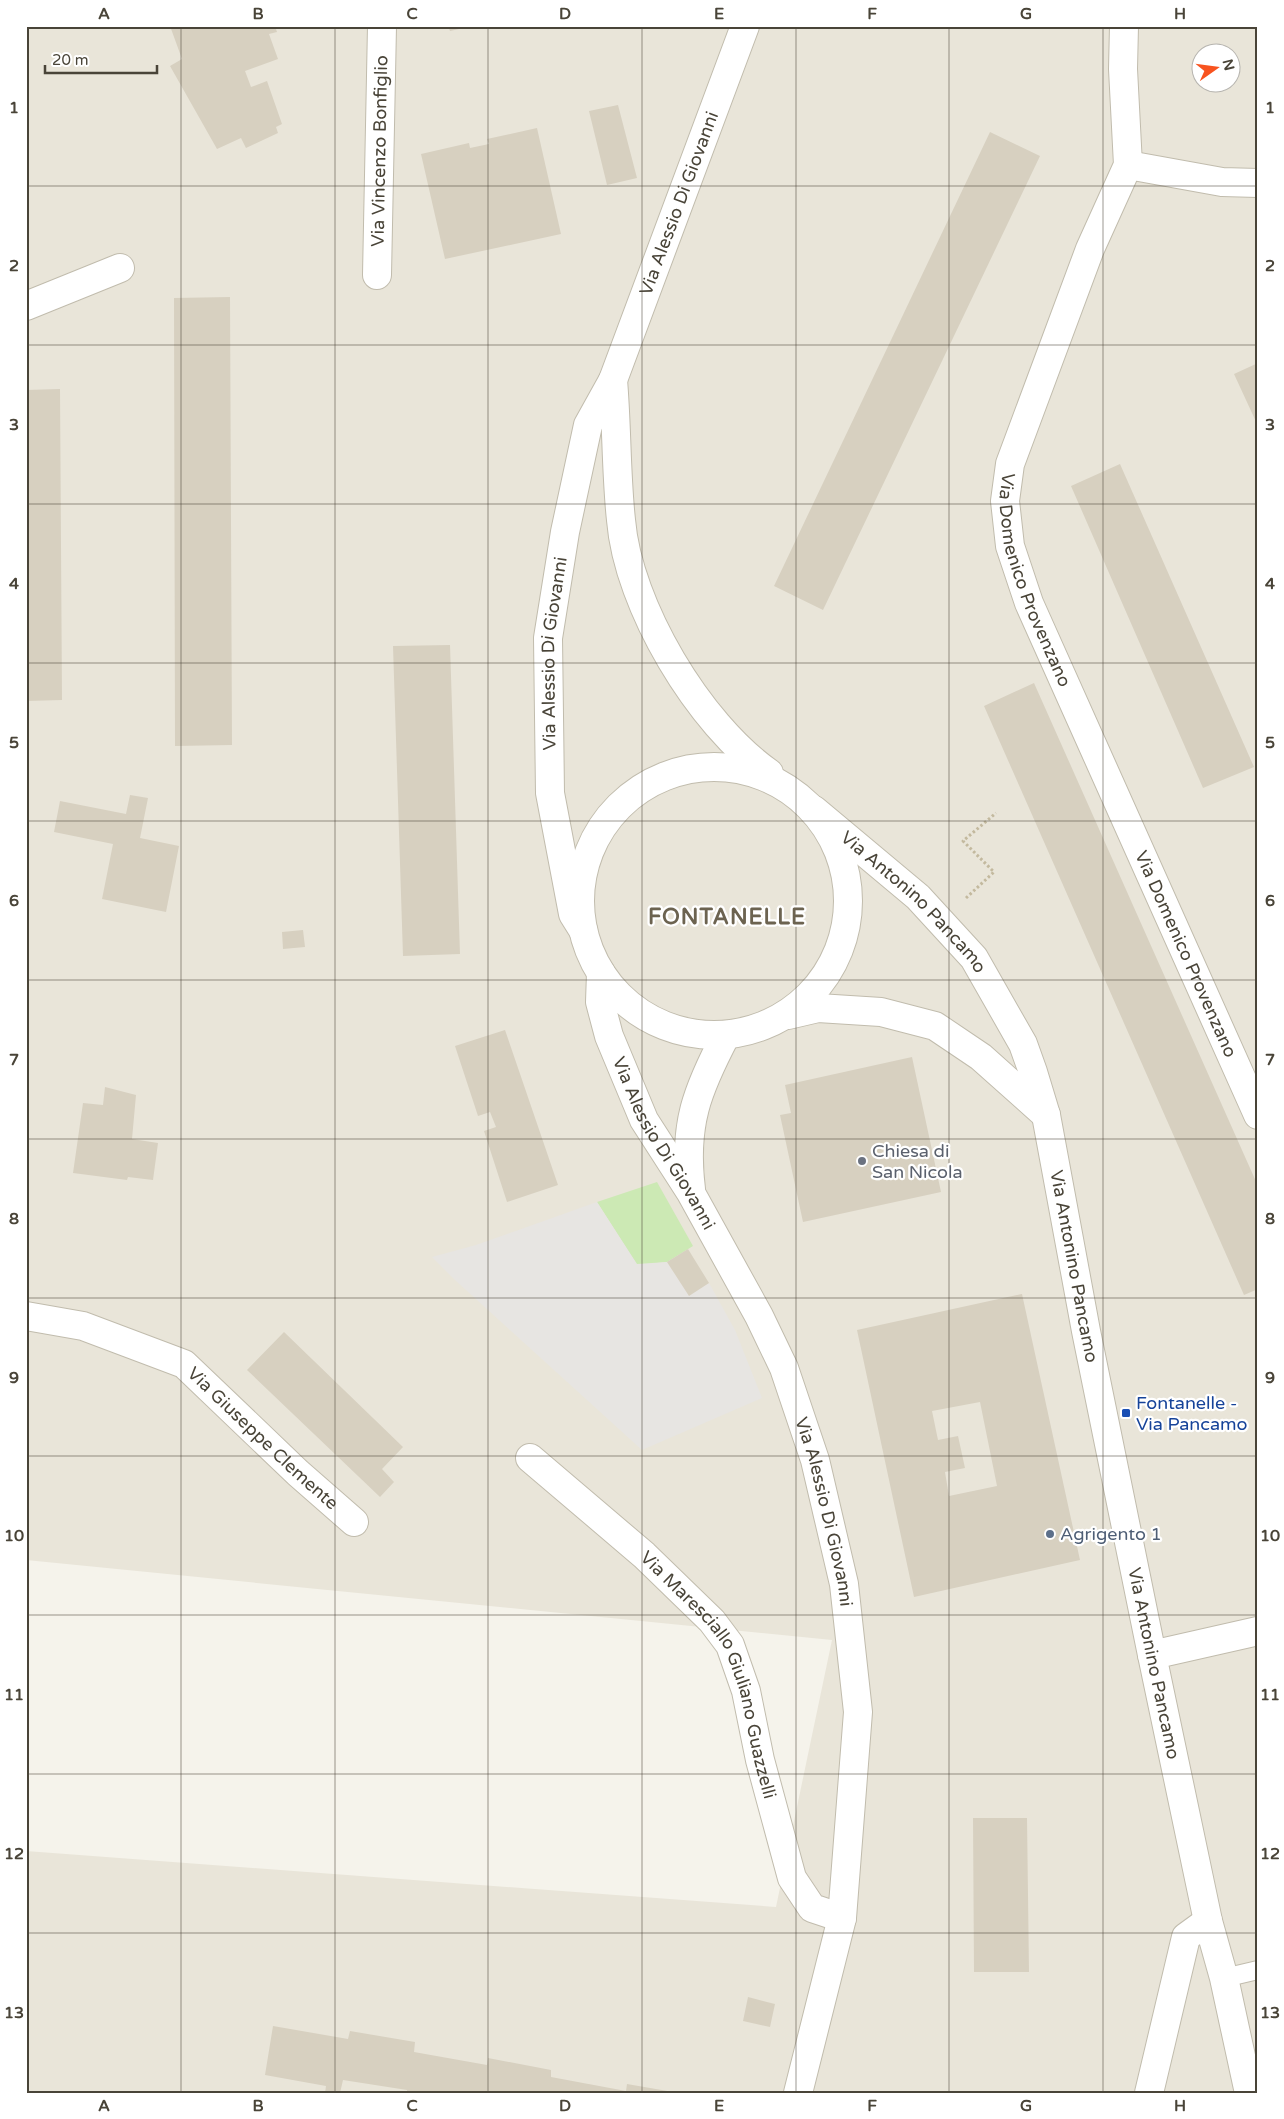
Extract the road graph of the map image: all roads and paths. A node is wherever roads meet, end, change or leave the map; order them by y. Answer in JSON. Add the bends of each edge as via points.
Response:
{"nodes":[{"id":1,"x":382,"y":26,"type":"edge"},
{"id":2,"x":745,"y":26,"type":"edge"},
{"id":3,"x":1124,"y":26,"type":"edge"},
{"id":4,"x":1128,"y":164,"type":"junction"},
{"id":5,"x":1258,"y":183,"type":"edge"},
{"id":6,"x":120,"y":268,"type":"dead end"},
{"id":7,"x":377,"y":275,"type":"dead end"},
{"id":8,"x":26,"y":306,"type":"edge"},
{"id":9,"x":613,"y":380,"type":"junction"},
{"id":10,"x":792,"y":790,"type":"junction"},
{"id":11,"x":814,"y":810,"type":"junction"},
{"id":12,"x":996,"y":813,"type":"dead end"},
{"id":13,"x":942,"y":921,"type":"junction"},
{"id":14,"x":583,"y":930,"type":"junction"},
{"id":15,"x":601,"y":974,"type":"junction"},
{"id":16,"x":788,"y":1015,"type":"junction"},
{"id":17,"x":726,"y":1035,"type":"junction"},
{"id":18,"x":1046,"y":1114,"type":"junction"},
{"id":19,"x":1258,"y":1115,"type":"edge"},
{"id":20,"x":691,"y":1193,"type":"junction"},
{"id":21,"x":26,"y":1316,"type":"edge"},
{"id":22,"x":530,"y":1458,"type":"dead end"},
{"id":23,"x":354,"y":1522,"type":"dead end"},
{"id":24,"x":1258,"y":1631,"type":"edge"},
{"id":25,"x":1152,"y":1655,"type":"junction"},
{"id":26,"x":842,"y":1918,"type":"junction"},
{"id":27,"x":1208,"y":1921,"type":"junction"},
{"id":28,"x":1258,"y":1970,"type":"edge"},
{"id":29,"x":1224,"y":1978,"type":"junction"},
{"id":30,"x":798,"y":2093,"type":"edge"},
{"id":31,"x":1148,"y":2093,"type":"edge"},
{"id":32,"x":1250,"y":2093,"type":"edge"}],
"edges":[{"from":1,"to":7,"type":"street","name":"Via Vincenzo Bonfiglio"},
{"from":2,"to":9,"type":"street","name":"Via Alessio Di Giovanni"},
{"from":3,"to":4,"type":"street","name":"Via Domenico Provenzano"},
{"from":4,"to":5,"type":"street","via":[[1222,182]]},
{"from":4,"to":19,"type":"street","name":"Via Domenico Provenzano","via":[[1090,249],[1010,464],[1005,501],[1010,546],[1029,603]]},
{"from":6,"to":8,"type":"street"},
{"from":9,"to":10,"type":"street","name":"Via Alessio Di Giovanni","via":[[621,522],[634,580],[665,650],[708,715],[745,756]]},
{"from":9,"to":14,"type":"street","name":"Via Alessio Di Giovanni","via":[[588,425],[565,532],[548,638],[550,793],[573,914]]},
{"from":10,"to":11,"type":"street","name":"Via Alessio Di Giovanni"},
{"from":10,"to":14,"type":"street","name":"Via Alessio Di Giovanni","via":[[749,770],[712,766],[666,775],[636,791],[603,824],[590,849],[580,895]]},
{"from":11,"to":13,"type":"street","name":"Via Antonino Pancamo"},
{"from":11,"to":16,"type":"street","name":"Via Alessio Di Giovanni","via":[[840,850],[849,896],[847,928],[835,961],[808,998]]},
{"from":12,"to":13,"type":"path","via":[[963,841],[994,872]]},
{"from":13,"to":18,"type":"street","name":"Via Antonino Pancamo","via":[[974,958],[1023,1044]]},
{"from":14,"to":15,"type":"street","name":"Via Alessio Di Giovanni"},
{"from":15,"to":17,"type":"street","name":"Via Alessio Di Giovanni","via":[[622,999],[647,1018],[669,1028]]},
{"from":15,"to":20,"type":"street","name":"Via Alessio Di Giovanni","via":[[600,1002],[609,1036],[644,1120]]},
{"from":16,"to":17,"type":"street","name":"Via Alessio Di Giovanni","via":[[745,1033]]},
{"from":16,"to":18,"type":"street","via":[[818,1008],[880,1012],[935,1026],[981,1057]]},
{"from":17,"to":20,"type":"street","via":[[694,1108],[688,1136]]},
{"from":18,"to":25,"type":"street","name":"Via Antonino Pancamo"},
{"from":20,"to":26,"type":"street","name":"Via Alessio Di Giovanni","via":[[784,1368],[815,1460],[844,1584],[858,1712]]},
{"from":21,"to":23,"type":"street","name":"Via Giuseppe Clemente","via":[[84,1326],[184,1364]]},
{"from":22,"to":26,"type":"street","name":"Via Maresciallo Giuliano Guazzelli","via":[[644,1555],[712,1621],[730,1645],[746,1691],[760,1760],[792,1878],[812,1908]]},
{"from":24,"to":25,"type":"street"},
{"from":25,"to":27,"type":"street","name":"Via Antonino Pancamo"},
{"from":26,"to":30,"type":"street","name":"Via Alessio Di Giovanni"},
{"from":27,"to":29,"type":"street","name":"Via Antonino Pancamo"},
{"from":27,"to":31,"type":"street","via":[[1186,1937]]},
{"from":28,"to":29,"type":"lane"},
{"from":29,"to":32,"type":"street","name":"Via Antonino Pancamo"}]}
